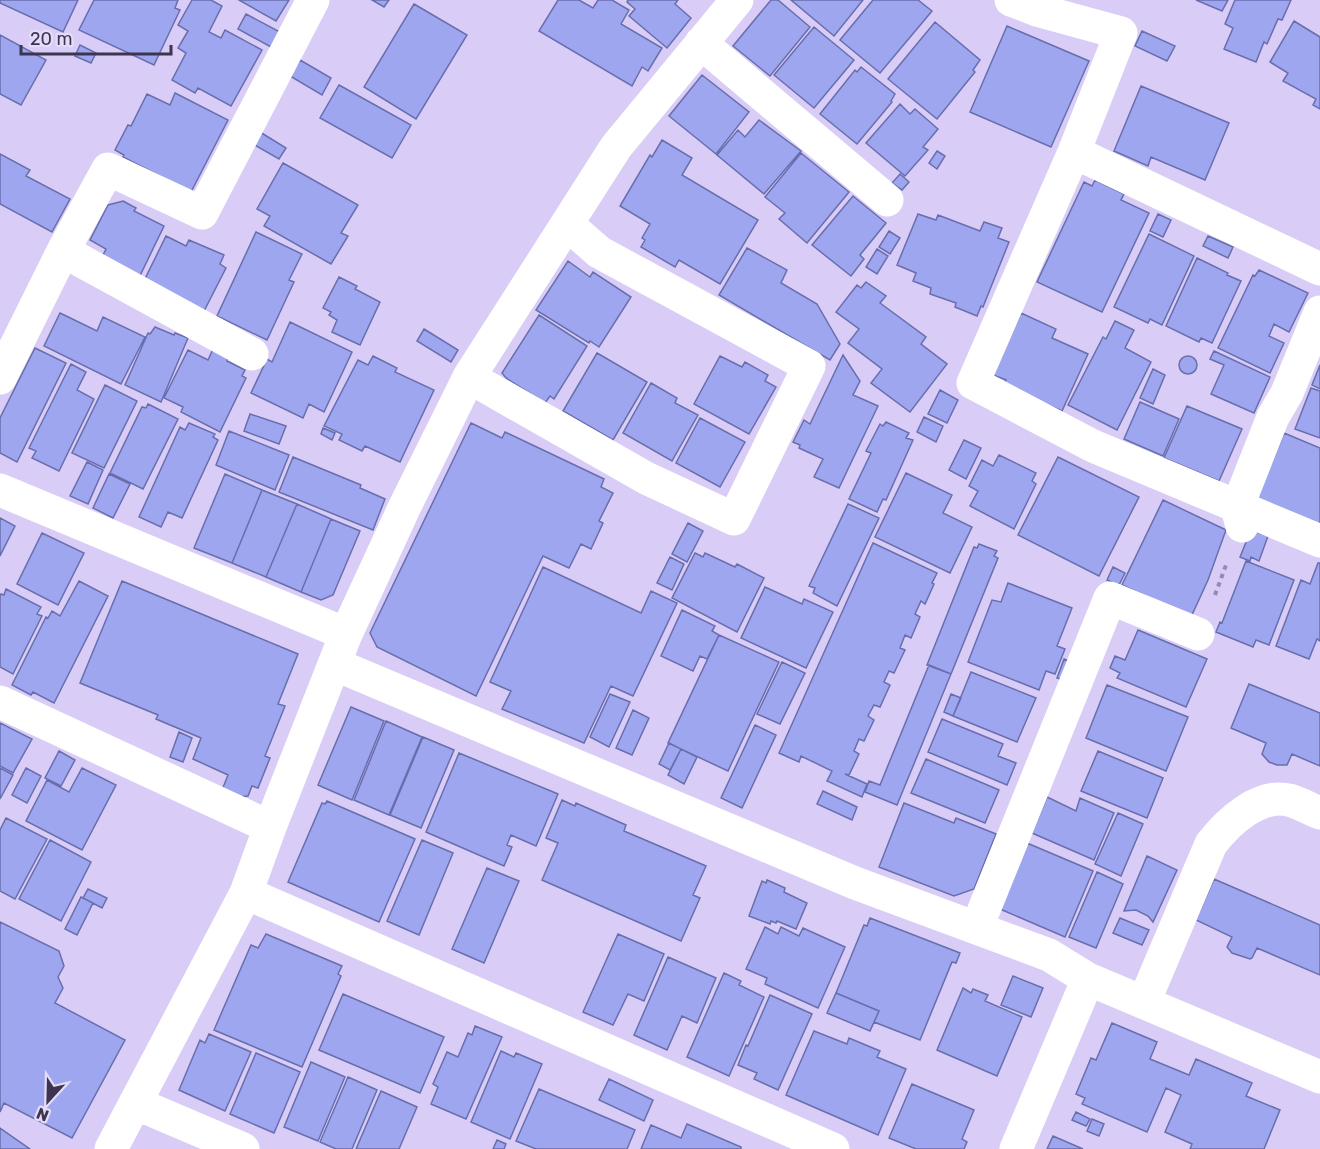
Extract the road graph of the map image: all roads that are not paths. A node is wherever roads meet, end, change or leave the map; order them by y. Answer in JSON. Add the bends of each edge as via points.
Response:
{"nodes":[{"id":1,"x":313,"y":0,"type":"edge"},
{"id":2,"x":737,"y":0,"type":"edge"},
{"id":3,"x":1011,"y":0,"type":"edge"},
{"id":4,"x":700,"y":42,"type":"junction"},
{"id":5,"x":1074,"y":152,"type":"junction"},
{"id":6,"x":887,"y":200,"type":"dead end"},
{"id":7,"x":567,"y":224,"type":"junction"},
{"id":8,"x":63,"y":251,"type":"junction"},
{"id":9,"x":1320,"y":269,"type":"edge"},
{"id":10,"x":1318,"y":322,"type":"edge"},
{"id":11,"x":252,"y":354,"type":"dead end"},
{"id":12,"x":469,"y":377,"type":"junction"},
{"id":13,"x":0,"y":378,"type":"edge"},
{"id":14,"x":0,"y":490,"type":"edge"},
{"id":15,"x":1240,"y":517,"type":"junction"},
{"id":16,"x":1320,"y":541,"type":"edge"},
{"id":17,"x":1198,"y":634,"type":"road end"},
{"id":18,"x":340,"y":649,"type":"junction"},
{"id":19,"x":0,"y":702,"type":"edge"},
{"id":20,"x":1320,"y":813,"type":"edge"},
{"id":21,"x":270,"y":827,"type":"junction"},
{"id":22,"x":246,"y":893,"type":"junction"},
{"id":23,"x":978,"y":927,"type":"junction"},
{"id":24,"x":1088,"y":979,"type":"junction"},
{"id":25,"x":1144,"y":1002,"type":"junction"},
{"id":26,"x":1320,"y":1077,"type":"edge"},
{"id":27,"x":135,"y":1103,"type":"junction"},
{"id":28,"x":111,"y":1149,"type":"edge"},
{"id":29,"x":243,"y":1149,"type":"edge"},
{"id":30,"x":833,"y":1149,"type":"edge"},
{"id":31,"x":1016,"y":1149,"type":"edge"}],
"edges":[{"from":1,"to":8,"type":"street","via":[[202,213],[108,169]]},
{"from":2,"to":4,"type":"street"},
{"from":3,"to":5,"type":"street","via":[[1121,33]]},
{"from":4,"to":6,"type":"street"},
{"from":4,"to":7,"type":"street","via":[[616,147]]},
{"from":5,"to":9,"type":"street"},
{"from":5,"to":15,"type":"street","via":[[973,383]]},
{"from":7,"to":12,"type":"street"},
{"from":7,"to":12,"type":"street","via":[[599,252],[809,366],[734,519],[646,478]]},
{"from":8,"to":11,"type":"street"},
{"from":8,"to":13,"type":"street"},
{"from":10,"to":15,"type":"street","via":[[1273,417]]},
{"from":12,"to":18,"type":"street"},
{"from":14,"to":18,"type":"street"},
{"from":15,"to":16,"type":"street"},
{"from":17,"to":23,"type":"street","via":[[1110,598]]},
{"from":18,"to":21,"type":"street"},
{"from":18,"to":23,"type":"street","via":[[855,883]]},
{"from":19,"to":21,"type":"street"},
{"from":20,"to":25,"type":"street","via":[[1288,800],[1266,801],[1224,827],[1211,844]]},
{"from":21,"to":22,"type":"street"},
{"from":22,"to":27,"type":"street"},
{"from":22,"to":30,"type":"street"},
{"from":23,"to":24,"type":"street","via":[[1049,955]]},
{"from":24,"to":25,"type":"street"},
{"from":24,"to":31,"type":"street"},
{"from":25,"to":26,"type":"street"},
{"from":27,"to":28,"type":"street"},
{"from":27,"to":29,"type":"street"}]}
